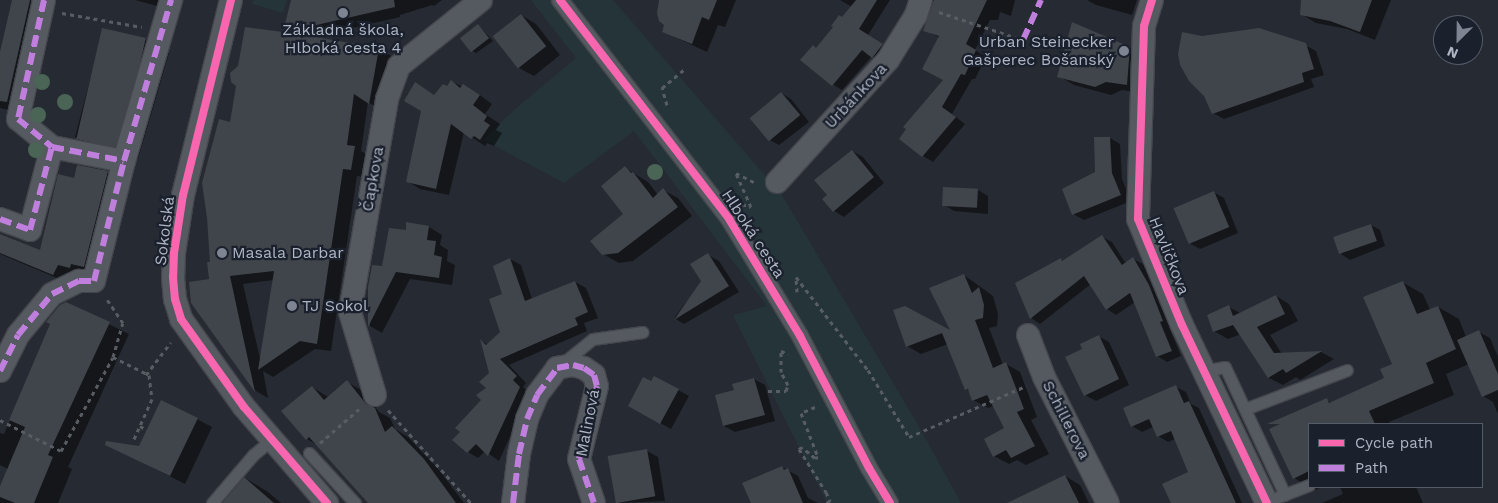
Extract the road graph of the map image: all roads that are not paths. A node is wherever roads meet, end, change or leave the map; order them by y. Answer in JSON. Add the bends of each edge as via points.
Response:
{"nodes":[{"id":1,"x":171,"y":0,"type":"edge"},
{"id":2,"x":231,"y":0,"type":"edge"},
{"id":3,"x":481,"y":0,"type":"edge"},
{"id":4,"x":560,"y":0,"type":"edge"},
{"id":5,"x":1152,"y":0,"type":"edge"},
{"id":6,"x":920,"y":3,"type":"edge"},
{"id":7,"x":43,"y":4,"type":"edge"},
{"id":8,"x":52,"y":147,"type":"junction"},
{"id":9,"x":124,"y":161,"type":"junction"},
{"id":10,"x":777,"y":182,"type":"road end"},
{"id":11,"x":0,"y":219,"type":"edge"},
{"id":12,"x":642,"y":332,"type":"dead end"},
{"id":13,"x":1028,"y":335,"type":"dead end"},
{"id":14,"x":557,"y":368,"type":"junction"},
{"id":15,"x":1347,"y":370,"type":"dead end"},
{"id":16,"x":0,"y":371,"type":"edge"},
{"id":17,"x":1204,"y":371,"type":"junction"},
{"id":18,"x":375,"y":395,"type":"road end"},
{"id":19,"x":1244,"y":409,"type":"junction"},
{"id":20,"x":272,"y":439,"type":"junction"},
{"id":21,"x":309,"y":453,"type":"road end"},
{"id":22,"x":1308,"y":485,"type":"edge"},
{"id":23,"x":1273,"y":500,"type":"edge"},
{"id":24,"x":212,"y":503,"type":"edge"},
{"id":25,"x":327,"y":503,"type":"edge"},
{"id":26,"x":355,"y":503,"type":"edge"},
{"id":27,"x":513,"y":503,"type":"edge"},
{"id":28,"x":594,"y":503,"type":"edge"},
{"id":29,"x":890,"y":503,"type":"edge"},
{"id":30,"x":1108,"y":503,"type":"edge"}],
"edges":[{"from":1,"to":9,"type":"street"},
{"from":2,"to":20,"type":"street","name":"Sokolská","via":[[183,195],[173,277],[175,299],[181,319],[244,407]]},
{"from":3,"to":18,"type":"street","name":"Čapkova","via":[[399,66],[387,99],[350,312]]},
{"from":4,"to":29,"type":"street","name":"Hlboká cesta","via":[[729,219],[800,336]]},
{"from":5,"to":17,"type":"street","name":"Havlíčkova","via":[[1144,26],[1138,219]]},
{"from":6,"to":10,"type":"street","name":"Urbánkova","via":[[907,32],[888,60]]},
{"from":7,"to":8,"type":"street","via":[[18,119]]},
{"from":8,"to":9,"type":"street"},
{"from":8,"to":11,"type":"street","via":[[30,230]]},
{"from":9,"to":16,"type":"street","via":[[94,281],[79,280],[52,294],[18,335]]},
{"from":12,"to":14,"type":"lane","via":[[593,340]]},
{"from":13,"to":30,"type":"street","name":"Schillerova","via":[[1044,377]]},
{"from":14,"to":27,"type":"street","via":[[537,395],[527,419]]},
{"from":14,"to":28,"type":"street","name":"Malinová","via":[[573,365],[594,375],[597,386],[579,459]]},
{"from":15,"to":19,"type":"lane"},
{"from":17,"to":19,"type":"lane","via":[[1225,367]]},
{"from":17,"to":23,"type":"street","name":"Havlíčkova"},
{"from":19,"to":23,"type":"lane"},
{"from":20,"to":24,"type":"lane","via":[[253,455]]},
{"from":20,"to":25,"type":"street","name":"Sokolská"},
{"from":21,"to":26,"type":"lane"},
{"from":22,"to":23,"type":"lane"}]}
